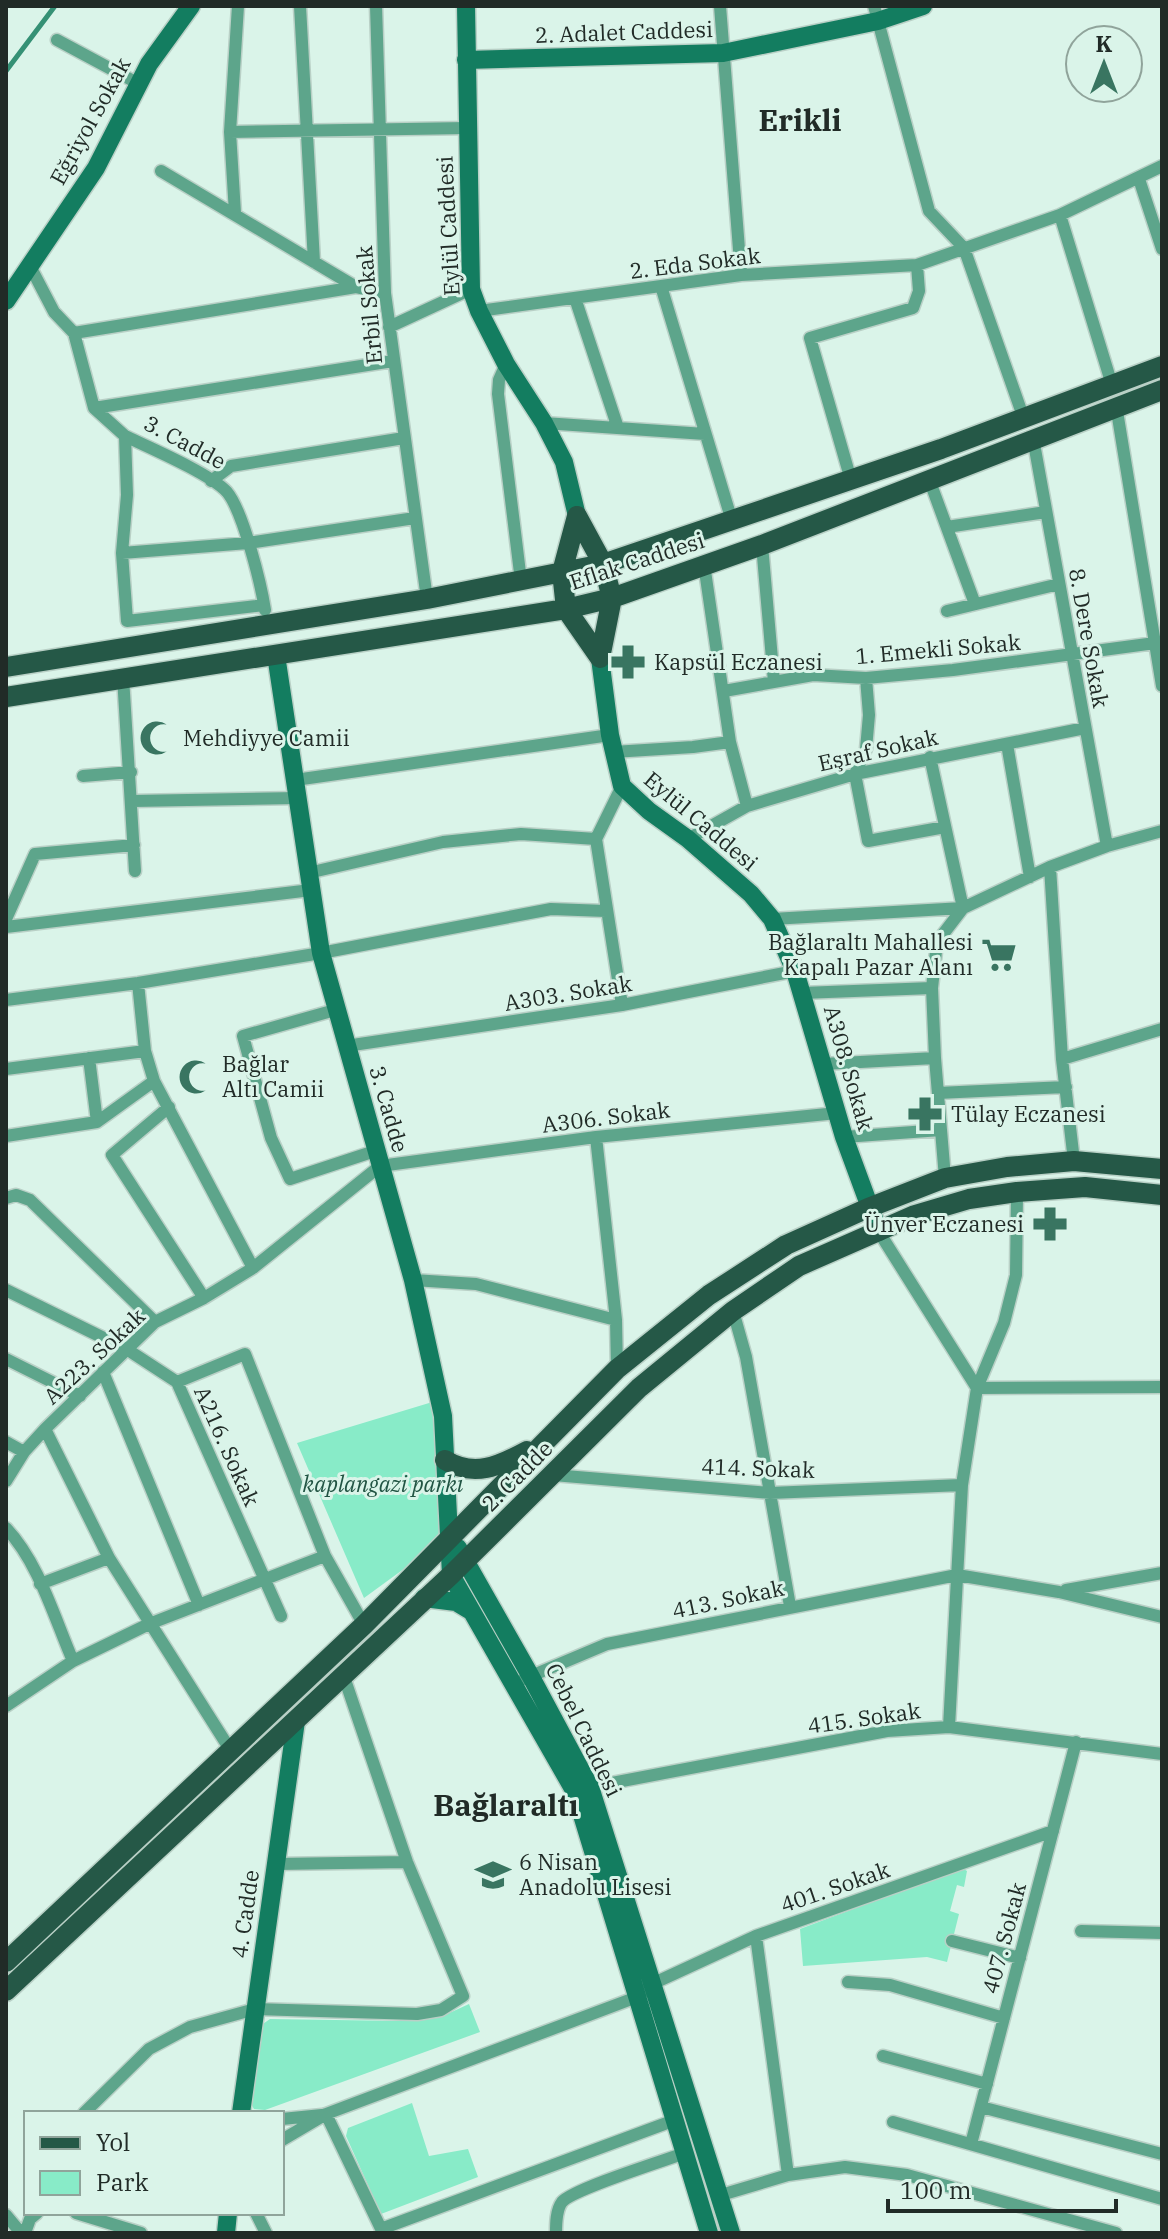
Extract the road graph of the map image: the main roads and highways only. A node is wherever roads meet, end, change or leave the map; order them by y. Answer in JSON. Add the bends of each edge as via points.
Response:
{"nodes":[{"id":1,"x":191,"y":6,"type":"edge"},
{"id":2,"x":466,"y":6,"type":"edge"},
{"id":3,"x":923,"y":6,"type":"edge"},
{"id":4,"x":876,"y":14,"type":"edge"},
{"id":5,"x":466,"y":60,"type":"junction"},
{"id":6,"x":6,"y":301,"type":"edge"},
{"id":7,"x":1162,"y":366,"type":"edge"},
{"id":8,"x":1162,"y":390,"type":"edge"},
{"id":9,"x":1114,"y":395,"type":"junction"},
{"id":10,"x":1028,"y":428,"type":"junction"},
{"id":11,"x":577,"y":516,"type":"junction"},
{"id":12,"x":603,"y":564,"type":"junction"},
{"id":13,"x":562,"y":572,"type":"junction"},
{"id":14,"x":612,"y":598,"type":"junction"},
{"id":15,"x":566,"y":609,"type":"junction"},
{"id":16,"x":276,"y":655,"type":"junction"},
{"id":17,"x":600,"y":658,"type":"junction"},
{"id":18,"x":6,"y":667,"type":"edge"},
{"id":19,"x":6,"y":697,"type":"edge"},
{"id":20,"x":772,"y":919,"type":"joint"},
{"id":21,"x":1162,"y":1169,"type":"edge"},
{"id":22,"x":1162,"y":1195,"type":"edge"},
{"id":23,"x":868,"y":1208,"type":"junction"},
{"id":24,"x":879,"y":1232,"type":"junction"},
{"id":25,"x":544,"y":1442,"type":"junction"},
{"id":26,"x":445,"y":1460,"type":"junction"},
{"id":27,"x":449,"y":1536,"type":"junction"},
{"id":28,"x":466,"y":1560,"type":"junction"},
{"id":29,"x":451,"y":1575,"type":"junction"},
{"id":30,"x":424,"y":1598,"type":"junction"},
{"id":31,"x":473,"y":1613,"type":"junction"},
{"id":32,"x":522,"y":1680,"type":"junction"},
{"id":33,"x":296,"y":1721,"type":"junction"},
{"id":34,"x":582,"y":1790,"type":"junction"},
{"id":35,"x":6,"y":1962,"type":"edge"},
{"id":36,"x":6,"y":1991,"type":"edge"},
{"id":37,"x":241,"y":2111,"type":"edge"},
{"id":38,"x":701,"y":2133,"type":"junction"},
{"id":39,"x":683,"y":2146,"type":"junction"},
{"id":40,"x":709,"y":2233,"type":"edge"},
{"id":41,"x":731,"y":2233,"type":"edge"}],
"edges":[{"from":1,"to":6,"type":"main road","name":"Eğriyol Sokak","via":[[149,64],[96,168]]},
{"from":2,"to":5,"type":"main road","name":"Eylül Caddesi"},
{"from":3,"to":4,"type":"main road","name":"2. Adalet Caddesi"},
{"from":4,"to":5,"type":"main road","name":"2. Adalet Caddesi","via":[[723,53]]},
{"from":5,"to":11,"type":"main road","name":"Eylül Caddesi","via":[[471,289],[506,364],[564,462]]},
{"from":7,"to":9,"type":"main road","name":"Eflak Caddesi"},
{"from":8,"to":9,"type":"main road","name":"Eflak Caddesi"},
{"from":9,"to":10,"type":"main road","name":"Eflak Caddesi"},
{"from":10,"to":12,"type":"main road","name":"Eflak Caddesi","via":[[851,480]]},
{"from":10,"to":14,"type":"main road","name":"Eflak Caddesi","via":[[929,479]]},
{"from":11,"to":12,"type":"main road"},
{"from":11,"to":13,"type":"main road"},
{"from":12,"to":13,"type":"main road","name":"Eflak Caddesi"},
{"from":12,"to":14,"type":"main road"},
{"from":13,"to":15,"type":"main road"},
{"from":13,"to":18,"type":"main road","name":"Eflak Caddesi","via":[[427,599],[265,615]]},
{"from":14,"to":15,"type":"main road","name":"Eflak Caddesi"},
{"from":14,"to":17,"type":"main road"},
{"from":15,"to":16,"type":"main road","name":"Eflak Caddesi"},
{"from":15,"to":17,"type":"main road"},
{"from":16,"to":19,"type":"main road","name":"Eflak Caddesi"},
{"from":16,"to":26,"type":"main road","name":"3. Cadde","via":[[321,953],[413,1280],[443,1416]]},
{"from":17,"to":20,"type":"main road","name":"Eylül Caddesi","via":[[622,786],[751,894]]},
{"from":20,"to":23,"type":"main road","name":"A308. Sokak","via":[[795,971]]},
{"from":21,"to":23,"type":"main road","name":"2. Cadde","via":[[1074,1161],[1007,1167],[945,1178]]},
{"from":22,"to":24,"type":"main road","name":"2. Cadde","via":[[1085,1187],[1017,1192],[969,1199]]},
{"from":23,"to":24,"type":"main road","name":"A308. Sokak"},
{"from":23,"to":25,"type":"main road","name":"2. Cadde","via":[[786,1245],[709,1295],[617,1369]]},
{"from":24,"to":28,"type":"main road","name":"2. Cadde","via":[[799,1266],[733,1311],[639,1388]]},
{"from":25,"to":26,"type":"main road","via":[[495,1467],[458,1468]]},
{"from":25,"to":27,"type":"main road","name":"2. Cadde"},
{"from":26,"to":27,"type":"main road","name":"3. Cadde"},
{"from":27,"to":28,"type":"main road","name":"Cebel Caddesi"},
{"from":27,"to":29,"type":"main road","name":"3. Cadde"},
{"from":27,"to":35,"type":"main road","name":"2. Cadde","via":[[364,1625]]},
{"from":28,"to":29,"type":"main road","name":"2. Cadde"},
{"from":28,"to":32,"type":"main road","name":"Cebel Caddesi"},
{"from":29,"to":30,"type":"main road","name":"2. Cadde"},
{"from":29,"to":31,"type":"main road","name":"Cebel Caddesi"},
{"from":30,"to":31,"type":"main road","via":[[456,1602]]},
{"from":30,"to":33,"type":"main road","name":"2. Cadde"},
{"from":31,"to":32,"type":"main road","name":"Cebel Caddesi"},
{"from":32,"to":34,"type":"main road","name":"Cebel Caddesi"},
{"from":33,"to":36,"type":"main road","name":"2. Cadde"},
{"from":33,"to":37,"type":"main road","name":"4. Cadde"},
{"from":34,"to":38,"type":"main road","name":"Cebel Caddesi"},
{"from":34,"to":39,"type":"main road","name":"Cebel Caddesi"},
{"from":38,"to":39,"type":"main road"},
{"from":38,"to":41,"type":"main road","name":"Cebel Caddesi"},
{"from":39,"to":40,"type":"main road","name":"Cebel Caddesi"}]}
